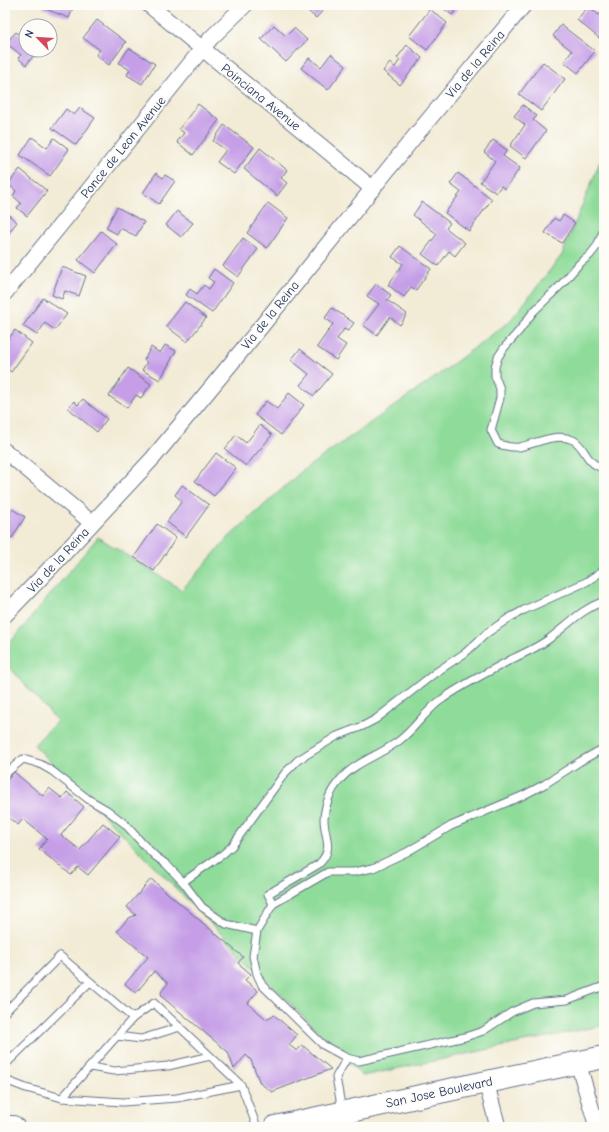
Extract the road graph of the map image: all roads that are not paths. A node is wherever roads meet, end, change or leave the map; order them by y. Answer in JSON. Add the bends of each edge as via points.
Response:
{"nodes":[{"id":1,"x":149,"y":5,"type":"edge"},
{"id":2,"x":245,"y":5,"type":"edge"},
{"id":3,"x":524,"y":5,"type":"edge"},
{"id":4,"x":202,"y":49,"type":"junction"},
{"id":5,"x":373,"y":189,"type":"junction"},
{"id":6,"x":604,"y":229,"type":"edge"},
{"id":7,"x":5,"y":293,"type":"edge"},
{"id":8,"x":5,"y":451,"type":"edge"},
{"id":9,"x":604,"y":469,"type":"edge"},
{"id":10,"x":92,"y":523,"type":"junction"},
{"id":11,"x":604,"y":570,"type":"edge"},
{"id":12,"x":604,"y":601,"type":"edge"},
{"id":13,"x":5,"y":615,"type":"edge"},
{"id":14,"x":604,"y":748,"type":"edge"},
{"id":15,"x":5,"y":774,"type":"edge"},
{"id":16,"x":324,"y":859,"type":"junction"},
{"id":17,"x":328,"y":872,"type":"junction"},
{"id":18,"x":294,"y":879,"type":"junction"},
{"id":19,"x":183,"y":882,"type":"junction"},
{"id":20,"x":299,"y":889,"type":"junction"},
{"id":21,"x":273,"y":904,"type":"junction"},
{"id":22,"x":257,"y":931,"type":"junction"},
{"id":23,"x":90,"y":982,"type":"junction"},
{"id":24,"x":604,"y":986,"type":"edge"},
{"id":25,"x":5,"y":1012,"type":"edge"},
{"id":26,"x":133,"y":1018,"type":"junction"},
{"id":27,"x":180,"y":1027,"type":"junction"},
{"id":28,"x":117,"y":1036,"type":"junction"},
{"id":29,"x":210,"y":1056,"type":"junction"},
{"id":30,"x":604,"y":1057,"type":"edge"},
{"id":31,"x":347,"y":1058,"type":"junction"},
{"id":32,"x":578,"y":1063,"type":"junction"},
{"id":33,"x":5,"y":1065,"type":"edge"},
{"id":34,"x":90,"y":1067,"type":"junction"},
{"id":35,"x":5,"y":1080,"type":"edge"},
{"id":36,"x":486,"y":1082,"type":"junction"},
{"id":37,"x":241,"y":1085,"type":"junction"},
{"id":38,"x":62,"y":1098,"type":"junction"},
{"id":39,"x":342,"y":1112,"type":"junction"},
{"id":40,"x":7,"y":1127,"type":"edge"},
{"id":41,"x":12,"y":1127,"type":"edge"},
{"id":42,"x":257,"y":1127,"type":"edge"},
{"id":43,"x":275,"y":1127,"type":"edge"},
{"id":44,"x":498,"y":1127,"type":"edge"},
{"id":45,"x":597,"y":1127,"type":"edge"}],
"edges":[{"from":1,"to":4,"type":"street","name":"Poinciana Avenue"},
{"from":2,"to":4,"type":"street","name":"Ponce de Leon Avenue"},
{"from":3,"to":5,"type":"street","name":"Via de la Reina"},
{"from":4,"to":5,"type":"street","name":"Poinciana Avenue"},
{"from":4,"to":7,"type":"street","name":"Ponce de Leon Avenue"},
{"from":5,"to":10,"type":"street","name":"Via de la Reina","via":[[153,458]]},
{"from":6,"to":9,"type":"lane","via":[[597,246],[533,312],[498,356],[495,376],[500,398],[491,430],[498,444],[507,447],[518,447],[552,438],[574,441],[593,463]]},
{"from":8,"to":10,"type":"street"},
{"from":10,"to":13,"type":"street","name":"Via de la Reina"},
{"from":11,"to":19,"type":"lane","via":[[586,582],[509,618],[376,719],[337,736],[298,760],[285,773],[232,846]]},
{"from":12,"to":16,"type":"lane","via":[[578,614],[536,647],[442,699],[401,740],[353,768],[331,793],[326,807],[324,820],[328,851]]},
{"from":14,"to":17,"type":"lane","via":[[522,796],[451,826],[407,852],[373,868],[354,872]]},
{"from":15,"to":19,"type":"lane","via":[[22,759],[40,764],[52,771],[125,824]]},
{"from":16,"to":17,"type":"lane"},
{"from":16,"to":18,"type":"lane"},
{"from":17,"to":20,"type":"lane"},
{"from":18,"to":20,"type":"lane"},
{"from":18,"to":21,"type":"lane","via":[[268,894]]},
{"from":19,"to":22,"type":"lane","via":[[202,907],[226,924]]},
{"from":20,"to":21,"type":"lane"},
{"from":21,"to":22,"type":"lane"},
{"from":22,"to":31,"type":"lane","via":[[253,956],[262,984],[323,1045]]},
{"from":23,"to":25,"type":"lane","via":[[60,956]]},
{"from":23,"to":26,"type":"lane"},
{"from":23,"to":33,"type":"lane"},
{"from":24,"to":31,"type":"lane","via":[[567,1000],[533,1004],[512,1012],[483,1031],[465,1037],[359,1061]]},
{"from":26,"to":27,"type":"lane","via":[[154,1003]]},
{"from":26,"to":28,"type":"lane"},
{"from":27,"to":28,"type":"lane","via":[[141,1039]]},
{"from":27,"to":29,"type":"lane"},
{"from":28,"to":34,"type":"lane"},
{"from":29,"to":34,"type":"lane","via":[[168,1066],[114,1071]]},
{"from":29,"to":37,"type":"lane"},
{"from":30,"to":32,"type":"main road","name":"San Jose Boulevard"},
{"from":31,"to":39,"type":"lane","via":[[336,1076]]},
{"from":32,"to":36,"type":"main road","name":"San Jose Boulevard"},
{"from":32,"to":45,"type":"street"},
{"from":34,"to":38,"type":"lane"},
{"from":35,"to":38,"type":"lane"},
{"from":36,"to":39,"type":"main road","name":"San Jose Boulevard"},
{"from":36,"to":44,"type":"street"},
{"from":37,"to":38,"type":"lane","via":[[169,1099],[123,1102]]},
{"from":37,"to":42,"type":"lane"},
{"from":39,"to":43,"type":"main road","name":"San Jose Boulevard"},
{"from":40,"to":41,"type":"main road"}]}
